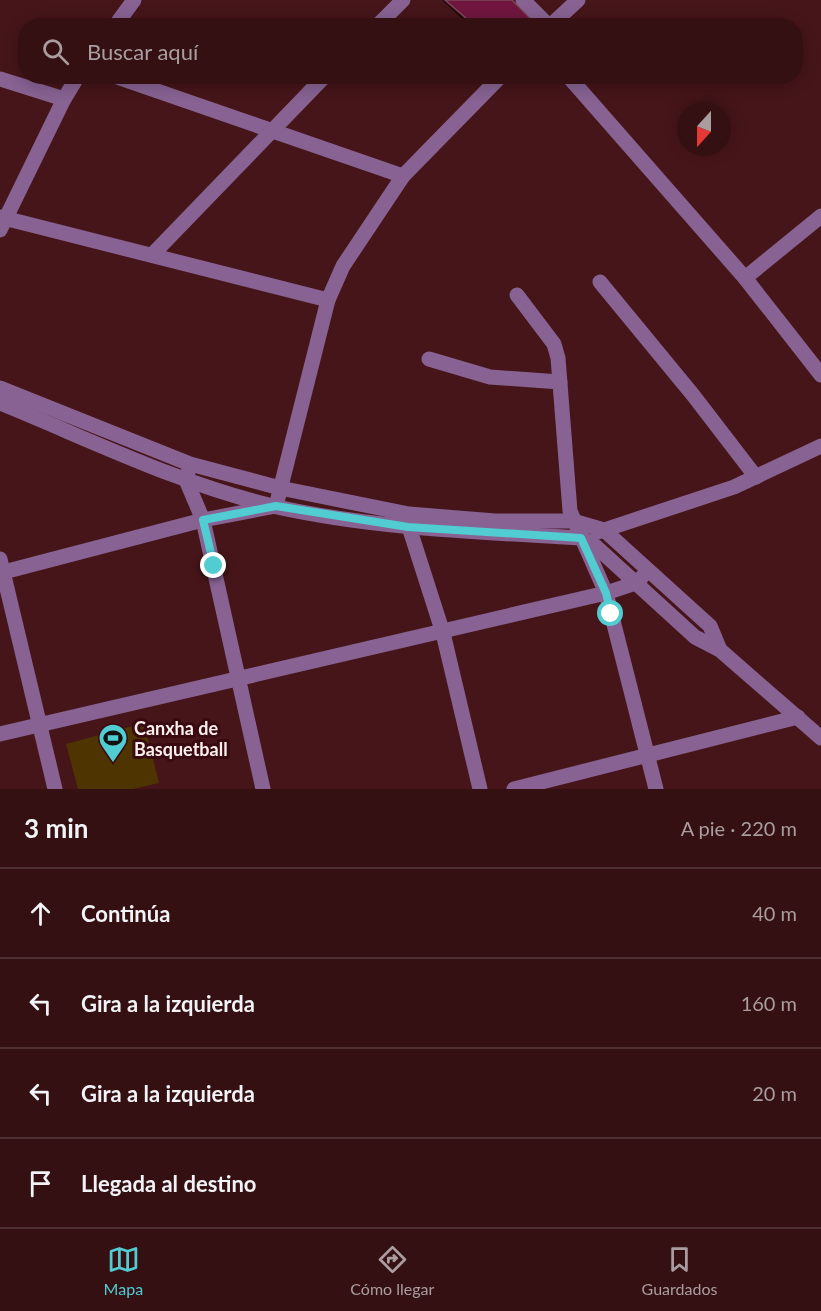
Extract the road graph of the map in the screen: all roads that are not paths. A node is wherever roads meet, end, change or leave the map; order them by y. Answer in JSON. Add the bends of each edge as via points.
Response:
{"nodes":[{"id":1,"x":134,"y":0,"type":"edge"},
{"id":2,"x":403,"y":0,"type":"edge"},
{"id":3,"x":523,"y":0,"type":"edge"},
{"id":4,"x":578,"y":0,"type":"edge"},
{"id":5,"x":121,"y":18,"type":"edge"},
{"id":6,"x":385,"y":18,"type":"edge"},
{"id":7,"x":541,"y":18,"type":"edge"},
{"id":8,"x":558,"y":18,"type":"edge"},
{"id":9,"x":0,"y":79,"type":"edge"},
{"id":10,"x":73,"y":84,"type":"edge"},
{"id":11,"x":137,"y":84,"type":"edge"},
{"id":12,"x":318,"y":84,"type":"edge"},
{"id":13,"x":493,"y":84,"type":"edge"},
{"id":14,"x":575,"y":84,"type":"edge"},
{"id":15,"x":63,"y":99,"type":"junction"},
{"id":16,"x":271,"y":130,"type":"junction"},
{"id":17,"x":403,"y":176,"type":"junction"},
{"id":18,"x":821,"y":216,"type":"edge"},
{"id":19,"x":1,"y":222,"type":"edge"},
{"id":20,"x":152,"y":255,"type":"junction"},
{"id":21,"x":745,"y":278,"type":"junction"},
{"id":22,"x":600,"y":282,"type":"dead end"},
{"id":23,"x":517,"y":295,"type":"dead end"},
{"id":24,"x":328,"y":300,"type":"junction"},
{"id":25,"x":429,"y":359,"type":"dead end"},
{"id":26,"x":821,"y":375,"type":"edge"},
{"id":27,"x":560,"y":382,"type":"junction"},
{"id":28,"x":0,"y":388,"type":"edge"},
{"id":29,"x":0,"y":403,"type":"edge"},
{"id":30,"x":821,"y":446,"type":"edge"},
{"id":31,"x":190,"y":464,"type":"junction"},
{"id":32,"x":756,"y":477,"type":"junction"},
{"id":33,"x":186,"y":480,"type":"junction"},
{"id":34,"x":280,"y":488,"type":"junction"},
{"id":35,"x":276,"y":506,"type":"junction"},
{"id":36,"x":203,"y":520,"type":"junction"},
{"id":37,"x":409,"y":521,"type":"junction"},
{"id":38,"x":573,"y":521,"type":"junction"},
{"id":39,"x":604,"y":530,"type":"junction"},
{"id":40,"x":581,"y":538,"type":"junction"},
{"id":41,"x":1,"y":568,"type":"edge"},
{"id":42,"x":648,"y":571,"type":"junction"},
{"id":43,"x":636,"y":583,"type":"junction"},
{"id":44,"x":606,"y":593,"type":"junction"},
{"id":45,"x":443,"y":633,"type":"junction"},
{"id":46,"x":720,"y":650,"type":"junction"},
{"id":47,"x":239,"y":680,"type":"junction"},
{"id":48,"x":798,"y":717,"type":"junction"},
{"id":49,"x":40,"y":723,"type":"junction"},
{"id":50,"x":0,"y":734,"type":"edge"},
{"id":51,"x":821,"y":738,"type":"edge"},
{"id":52,"x":648,"y":757,"type":"junction"},
{"id":53,"x":55,"y":789,"type":"edge"},
{"id":54,"x":264,"y":789,"type":"edge"},
{"id":55,"x":480,"y":789,"type":"edge"},
{"id":56,"x":514,"y":789,"type":"edge"},
{"id":57,"x":656,"y":789,"type":"edge"}],
"edges":[{"from":1,"to":5,"type":"street"},
{"from":2,"to":6,"type":"street"},
{"from":3,"to":7,"type":"street"},
{"from":4,"to":8,"type":"street"},
{"from":9,"to":15,"type":"street"},
{"from":10,"to":15,"type":"street"},
{"from":11,"to":16,"type":"street"},
{"from":12,"to":16,"type":"street"},
{"from":13,"to":17,"type":"street"},
{"from":14,"to":21,"type":"street"},
{"from":15,"to":19,"type":"street"},
{"from":16,"to":17,"type":"street"},
{"from":16,"to":20,"type":"street"},
{"from":17,"to":24,"type":"street","via":[[343,266]]},
{"from":18,"to":21,"type":"street"},
{"from":19,"to":20,"type":"street"},
{"from":20,"to":24,"type":"street"},
{"from":21,"to":26,"type":"street"},
{"from":22,"to":32,"type":"street"},
{"from":23,"to":27,"type":"street","via":[[554,344]]},
{"from":24,"to":34,"type":"street"},
{"from":25,"to":27,"type":"street","via":[[490,377]]},
{"from":27,"to":38,"type":"street","via":[[568,500]]},
{"from":28,"to":31,"type":"street"},
{"from":29,"to":33,"type":"street"},
{"from":30,"to":32,"type":"street"},
{"from":31,"to":33,"type":"street"},
{"from":31,"to":34,"type":"street"},
{"from":32,"to":39,"type":"street"},
{"from":33,"to":35,"type":"street"},
{"from":33,"to":36,"type":"street"},
{"from":34,"to":35,"type":"street"},
{"from":34,"to":37,"type":"street"},
{"from":35,"to":36,"type":"street"},
{"from":35,"to":37,"type":"street"},
{"from":36,"to":41,"type":"street"},
{"from":36,"to":47,"type":"street"},
{"from":37,"to":38,"type":"street"},
{"from":37,"to":40,"type":"street"},
{"from":37,"to":45,"type":"street"},
{"from":38,"to":39,"type":"street"},
{"from":38,"to":40,"type":"street"},
{"from":39,"to":40,"type":"street"},
{"from":39,"to":42,"type":"street"},
{"from":40,"to":43,"type":"street","via":[[592,543]]},
{"from":40,"to":44,"type":"street"},
{"from":41,"to":49,"type":"street"},
{"from":42,"to":43,"type":"street"},
{"from":42,"to":46,"type":"street","via":[[710,626]]},
{"from":43,"to":44,"type":"street"},
{"from":43,"to":46,"type":"street","via":[[694,637]]},
{"from":44,"to":45,"type":"street"},
{"from":44,"to":52,"type":"street"},
{"from":45,"to":47,"type":"street"},
{"from":45,"to":55,"type":"street"},
{"from":46,"to":48,"type":"street"},
{"from":47,"to":49,"type":"street"},
{"from":47,"to":54,"type":"street"},
{"from":48,"to":51,"type":"street"},
{"from":48,"to":52,"type":"street"},
{"from":49,"to":50,"type":"street"},
{"from":49,"to":53,"type":"street"},
{"from":52,"to":56,"type":"street"},
{"from":52,"to":57,"type":"street"}]}
